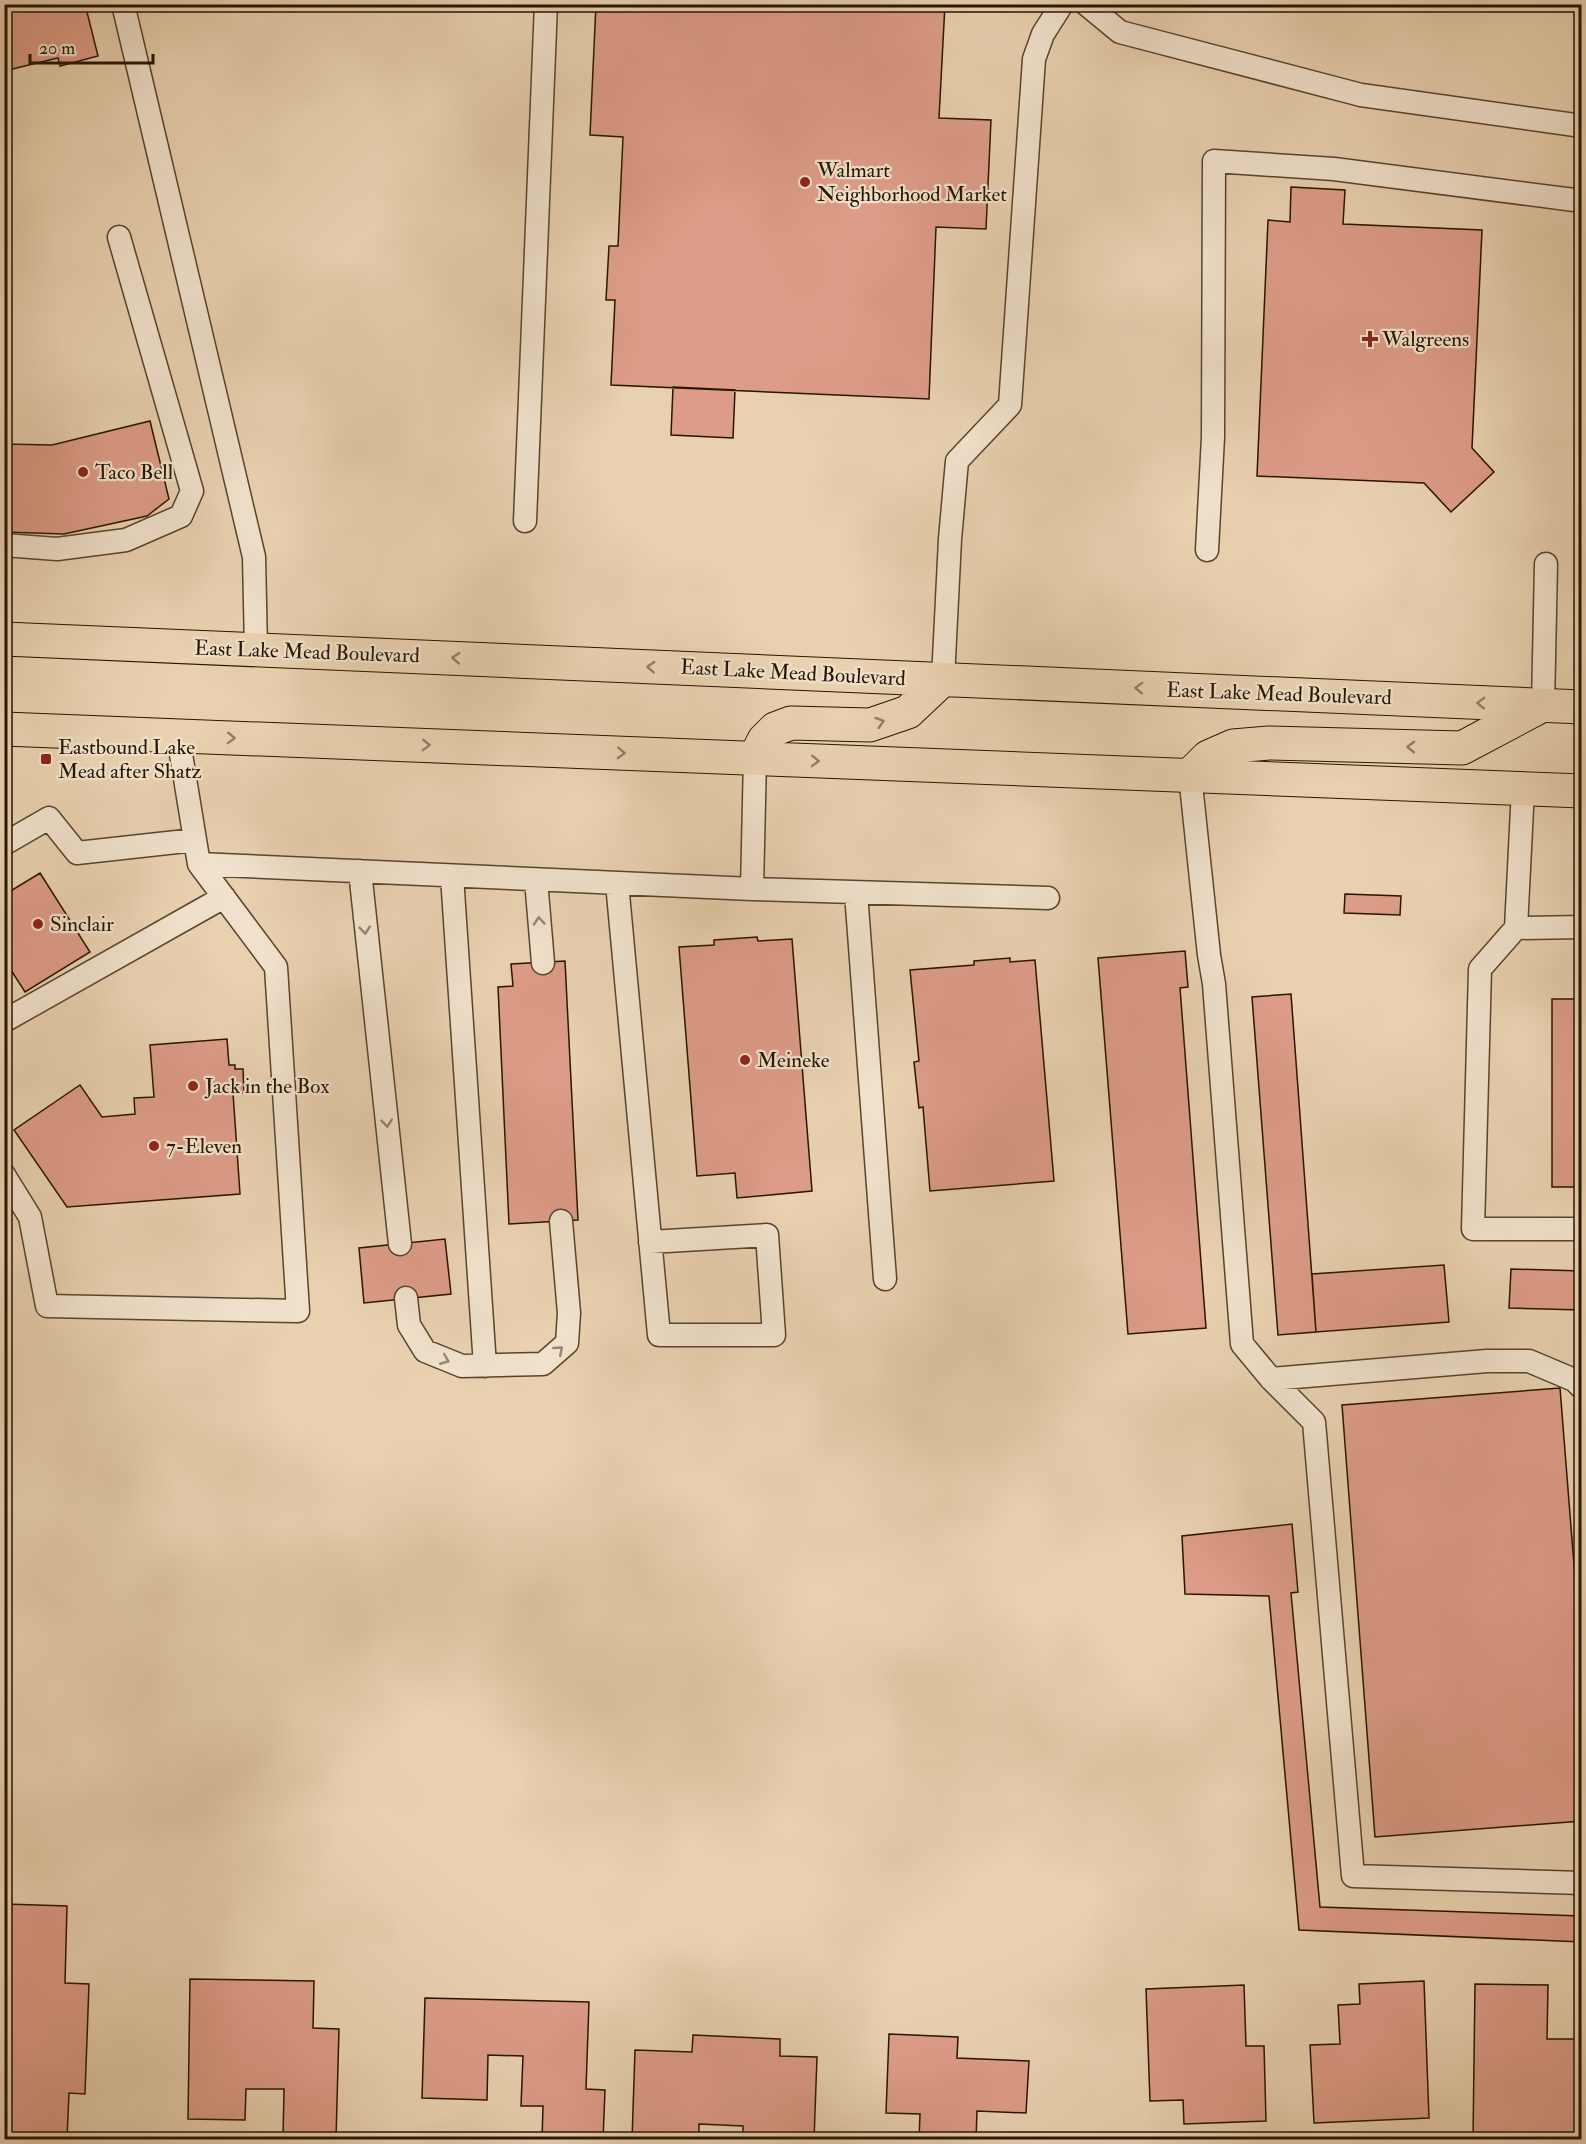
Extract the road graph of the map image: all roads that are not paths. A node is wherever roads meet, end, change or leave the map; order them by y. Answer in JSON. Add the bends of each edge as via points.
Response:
{"nodes":[{"id":1,"x":123,"y":4,"type":"edge"},
{"id":2,"x":546,"y":4,"type":"edge"},
{"id":3,"x":1062,"y":4,"type":"edge"},
{"id":4,"x":1086,"y":4,"type":"edge"},
{"id":5,"x":1581,"y":126,"type":"edge"},
{"id":6,"x":1581,"y":201,"type":"edge"},
{"id":7,"x":119,"y":237,"type":"dead end"},
{"id":8,"x":525,"y":521,"type":"dead end"},
{"id":9,"x":4,"y":545,"type":"edge"},
{"id":10,"x":1207,"y":550,"type":"dead end"},
{"id":11,"x":1546,"y":564,"type":"dead end"},
{"id":12,"x":4,"y":639,"type":"edge"},
{"id":13,"x":256,"y":649,"type":"junction"},
{"id":14,"x":943,"y":680,"type":"junction"},
{"id":15,"x":1543,"y":705,"type":"junction"},
{"id":16,"x":1581,"y":707,"type":"edge"},
{"id":17,"x":4,"y":729,"type":"edge"},
{"id":18,"x":177,"y":736,"type":"junction"},
{"id":19,"x":755,"y":758,"type":"junction"},
{"id":20,"x":1190,"y":775,"type":"junction"},
{"id":21,"x":1523,"y":789,"type":"junction"},
{"id":22,"x":1581,"y":791,"type":"edge"},
{"id":23,"x":195,"y":840,"type":"junction"},
{"id":24,"x":4,"y":844,"type":"edge"},
{"id":25,"x":199,"y":864,"type":"junction"},
{"id":26,"x":360,"y":871,"type":"junction"},
{"id":27,"x":452,"y":876,"type":"junction"},
{"id":28,"x":536,"y":880,"type":"junction"},
{"id":29,"x":617,"y":883,"type":"junction"},
{"id":30,"x":752,"y":888,"type":"junction"},
{"id":31,"x":856,"y":893,"type":"junction"},
{"id":32,"x":224,"y":897,"type":"junction"},
{"id":33,"x":1048,"y":898,"type":"dead end"},
{"id":34,"x":1581,"y":927,"type":"edge"},
{"id":35,"x":1516,"y":928,"type":"junction"},
{"id":36,"x":543,"y":963,"type":"dead end"},
{"id":37,"x":4,"y":1021,"type":"edge"},
{"id":38,"x":4,"y":1175,"type":"edge"},
{"id":39,"x":561,"y":1221,"type":"dead end"},
{"id":40,"x":1581,"y":1229,"type":"edge"},
{"id":41,"x":650,"y":1242,"type":"junction"},
{"id":42,"x":400,"y":1244,"type":"dead end"},
{"id":43,"x":885,"y":1279,"type":"dead end"},
{"id":44,"x":406,"y":1298,"type":"dead end"},
{"id":45,"x":485,"y":1366,"type":"junction"},
{"id":46,"x":1272,"y":1379,"type":"junction"},
{"id":47,"x":1581,"y":1388,"type":"edge"},
{"id":48,"x":1581,"y":1883,"type":"edge"}],
"edges":[{"from":1,"to":13,"type":"lane","via":[[254,557]]},
{"from":2,"to":8,"type":"lane"},
{"from":3,"to":14,"type":"lane","via":[[1043,34],[1034,59],[1010,405],[957,462]]},
{"from":4,"to":5,"type":"lane","via":[[1120,32],[1361,95]]},
{"from":6,"to":10,"type":"lane","via":[[1334,170],[1214,161],[1213,437]]},
{"from":7,"to":9,"type":"lane","via":[[192,491],[181,516],[126,540],[57,549]]},
{"from":11,"to":15,"type":"lane"},
{"from":12,"to":13,"type":"main road","name":"East Lake Mead Boulevard"},
{"from":14,"to":13,"type":"main road","name":"East Lake Mead Boulevard","one_way":true},
{"from":15,"to":14,"type":"main road","name":"East Lake Mead Boulevard","one_way":true},
{"from":19,"to":14,"type":"main road","one_way":true,"via":[[775,729],[791,723],[870,725],[908,712]]},
{"from":15,"to":16,"type":"main road","name":"East Lake Mead Boulevard"},
{"from":15,"to":20,"type":"main road","one_way":true,"via":[[1461,748],[1269,743],[1233,746],[1208,757]]},
{"from":17,"to":18,"type":"main road"},
{"from":18,"to":19,"type":"main road","one_way":true},
{"from":18,"to":23,"type":"lane"},
{"from":19,"to":20,"type":"main road","one_way":true},
{"from":19,"to":30,"type":"lane"},
{"from":20,"to":21,"type":"main road"},
{"from":20,"to":46,"type":"lane","via":[[1214,984],[1242,1344]]},
{"from":21,"to":22,"type":"main road"},
{"from":21,"to":35,"type":"lane"},
{"from":23,"to":24,"type":"lane","via":[[77,853],[49,818]]},
{"from":23,"to":25,"type":"lane"},
{"from":25,"to":26,"type":"lane"},
{"from":25,"to":32,"type":"lane"},
{"from":26,"to":27,"type":"lane"},
{"from":26,"to":42,"type":"lane","one_way":true},
{"from":27,"to":28,"type":"lane"},
{"from":27,"to":45,"type":"lane"},
{"from":28,"to":29,"type":"lane"},
{"from":36,"to":28,"type":"lane","one_way":true},
{"from":29,"to":30,"type":"lane"},
{"from":29,"to":41,"type":"lane"},
{"from":30,"to":31,"type":"lane"},
{"from":31,"to":33,"type":"lane"},
{"from":31,"to":43,"type":"lane"},
{"from":32,"to":37,"type":"lane"},
{"from":32,"to":38,"type":"lane","via":[[276,967],[298,1311],[47,1306],[30,1217]]},
{"from":34,"to":35,"type":"lane"},
{"from":35,"to":40,"type":"lane","via":[[1480,969],[1473,1229]]},
{"from":45,"to":39,"type":"lane","one_way":true,"via":[[543,1364],[567,1343],[569,1313]]},
{"from":41,"to":41,"type":"lane","via":[[659,1335],[774,1335],[767,1235]]},
{"from":44,"to":45,"type":"lane","one_way":true,"via":[[409,1325],[425,1351],[462,1366]]},
{"from":46,"to":47,"type":"lane","via":[[1529,1362],[1574,1380]]},
{"from":46,"to":48,"type":"lane","via":[[1314,1422],[1353,1876]]}]}
